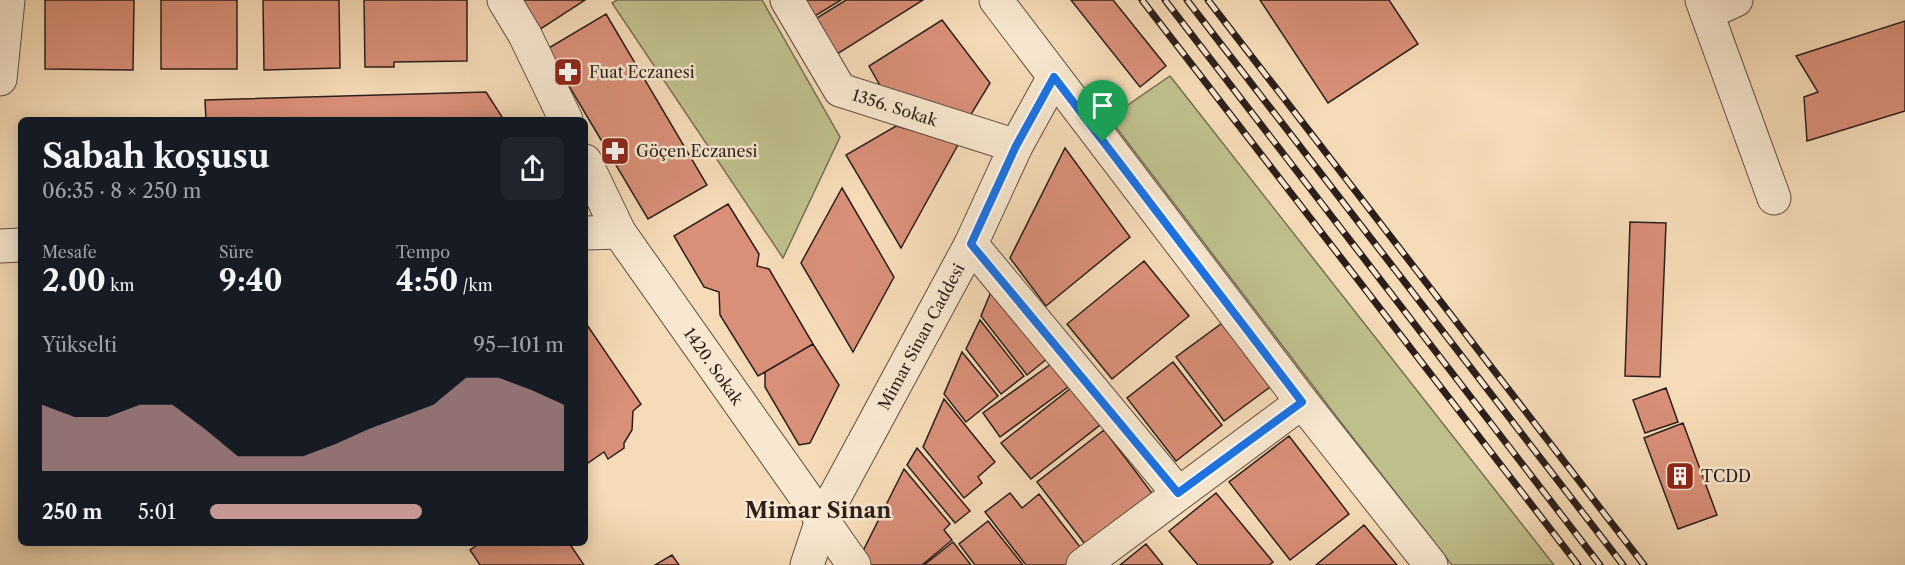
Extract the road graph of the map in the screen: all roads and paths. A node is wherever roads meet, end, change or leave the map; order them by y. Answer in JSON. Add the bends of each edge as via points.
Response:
{"nodes":[{"id":1,"x":8,"y":0,"type":"edge"},
{"id":2,"x":504,"y":0,"type":"edge"},
{"id":3,"x":786,"y":0,"type":"edge"},
{"id":4,"x":996,"y":0,"type":"edge"},
{"id":5,"x":1715,"y":4,"type":"edge"},
{"id":6,"x":1054,"y":77,"type":"junction"},
{"id":7,"x":0,"y":79,"type":"edge"},
{"id":8,"x":565,"y":117,"type":"edge"},
{"id":9,"x":1016,"y":146,"type":"junction"},
{"id":10,"x":588,"y":167,"type":"edge"},
{"id":11,"x":1774,"y":198,"type":"dead end"},
{"id":12,"x":619,"y":232,"type":"junction"},
{"id":13,"x":588,"y":233,"type":"edge"},
{"id":14,"x":971,"y":244,"type":"junction"},
{"id":15,"x":18,"y":245,"type":"edge"},
{"id":16,"x":0,"y":246,"type":"edge"},
{"id":17,"x":1302,"y":402,"type":"junction"},
{"id":18,"x":1178,"y":493,"type":"junction"},
{"id":19,"x":822,"y":520,"type":"junction"},
{"id":20,"x":807,"y":565,"type":"edge"},
{"id":21,"x":854,"y":565,"type":"edge"},
{"id":22,"x":1083,"y":565,"type":"edge"},
{"id":23,"x":1431,"y":565,"type":"edge"}],
"edges":[{"from":1,"to":7,"type":"street"},
{"from":2,"to":8,"type":"street"},
{"from":3,"to":9,"type":"street","name":"1356. Sokak","via":[[840,90]]},
{"from":4,"to":6,"type":"street"},
{"from":5,"to":11,"type":"street"},
{"from":6,"to":9,"type":"street","name":"Mimar Sinan Caddesi"},
{"from":6,"to":17,"type":"street"},
{"from":9,"to":14,"type":"street","name":"Mimar Sinan Caddesi"},
{"from":10,"to":12,"type":"street","name":"1420. Sokak"},
{"from":12,"to":13,"type":"street"},
{"from":12,"to":19,"type":"street","name":"1420. Sokak"},
{"from":14,"to":18,"type":"street"},
{"from":14,"to":19,"type":"street","name":"Mimar Sinan Caddesi"},
{"from":15,"to":16,"type":"street"},
{"from":17,"to":18,"type":"street"},
{"from":17,"to":23,"type":"street"},
{"from":18,"to":22,"type":"street"},
{"from":19,"to":20,"type":"street","name":"Mimar Sinan Caddesi"},
{"from":19,"to":21,"type":"street","name":"1420. Sokak"}]}
